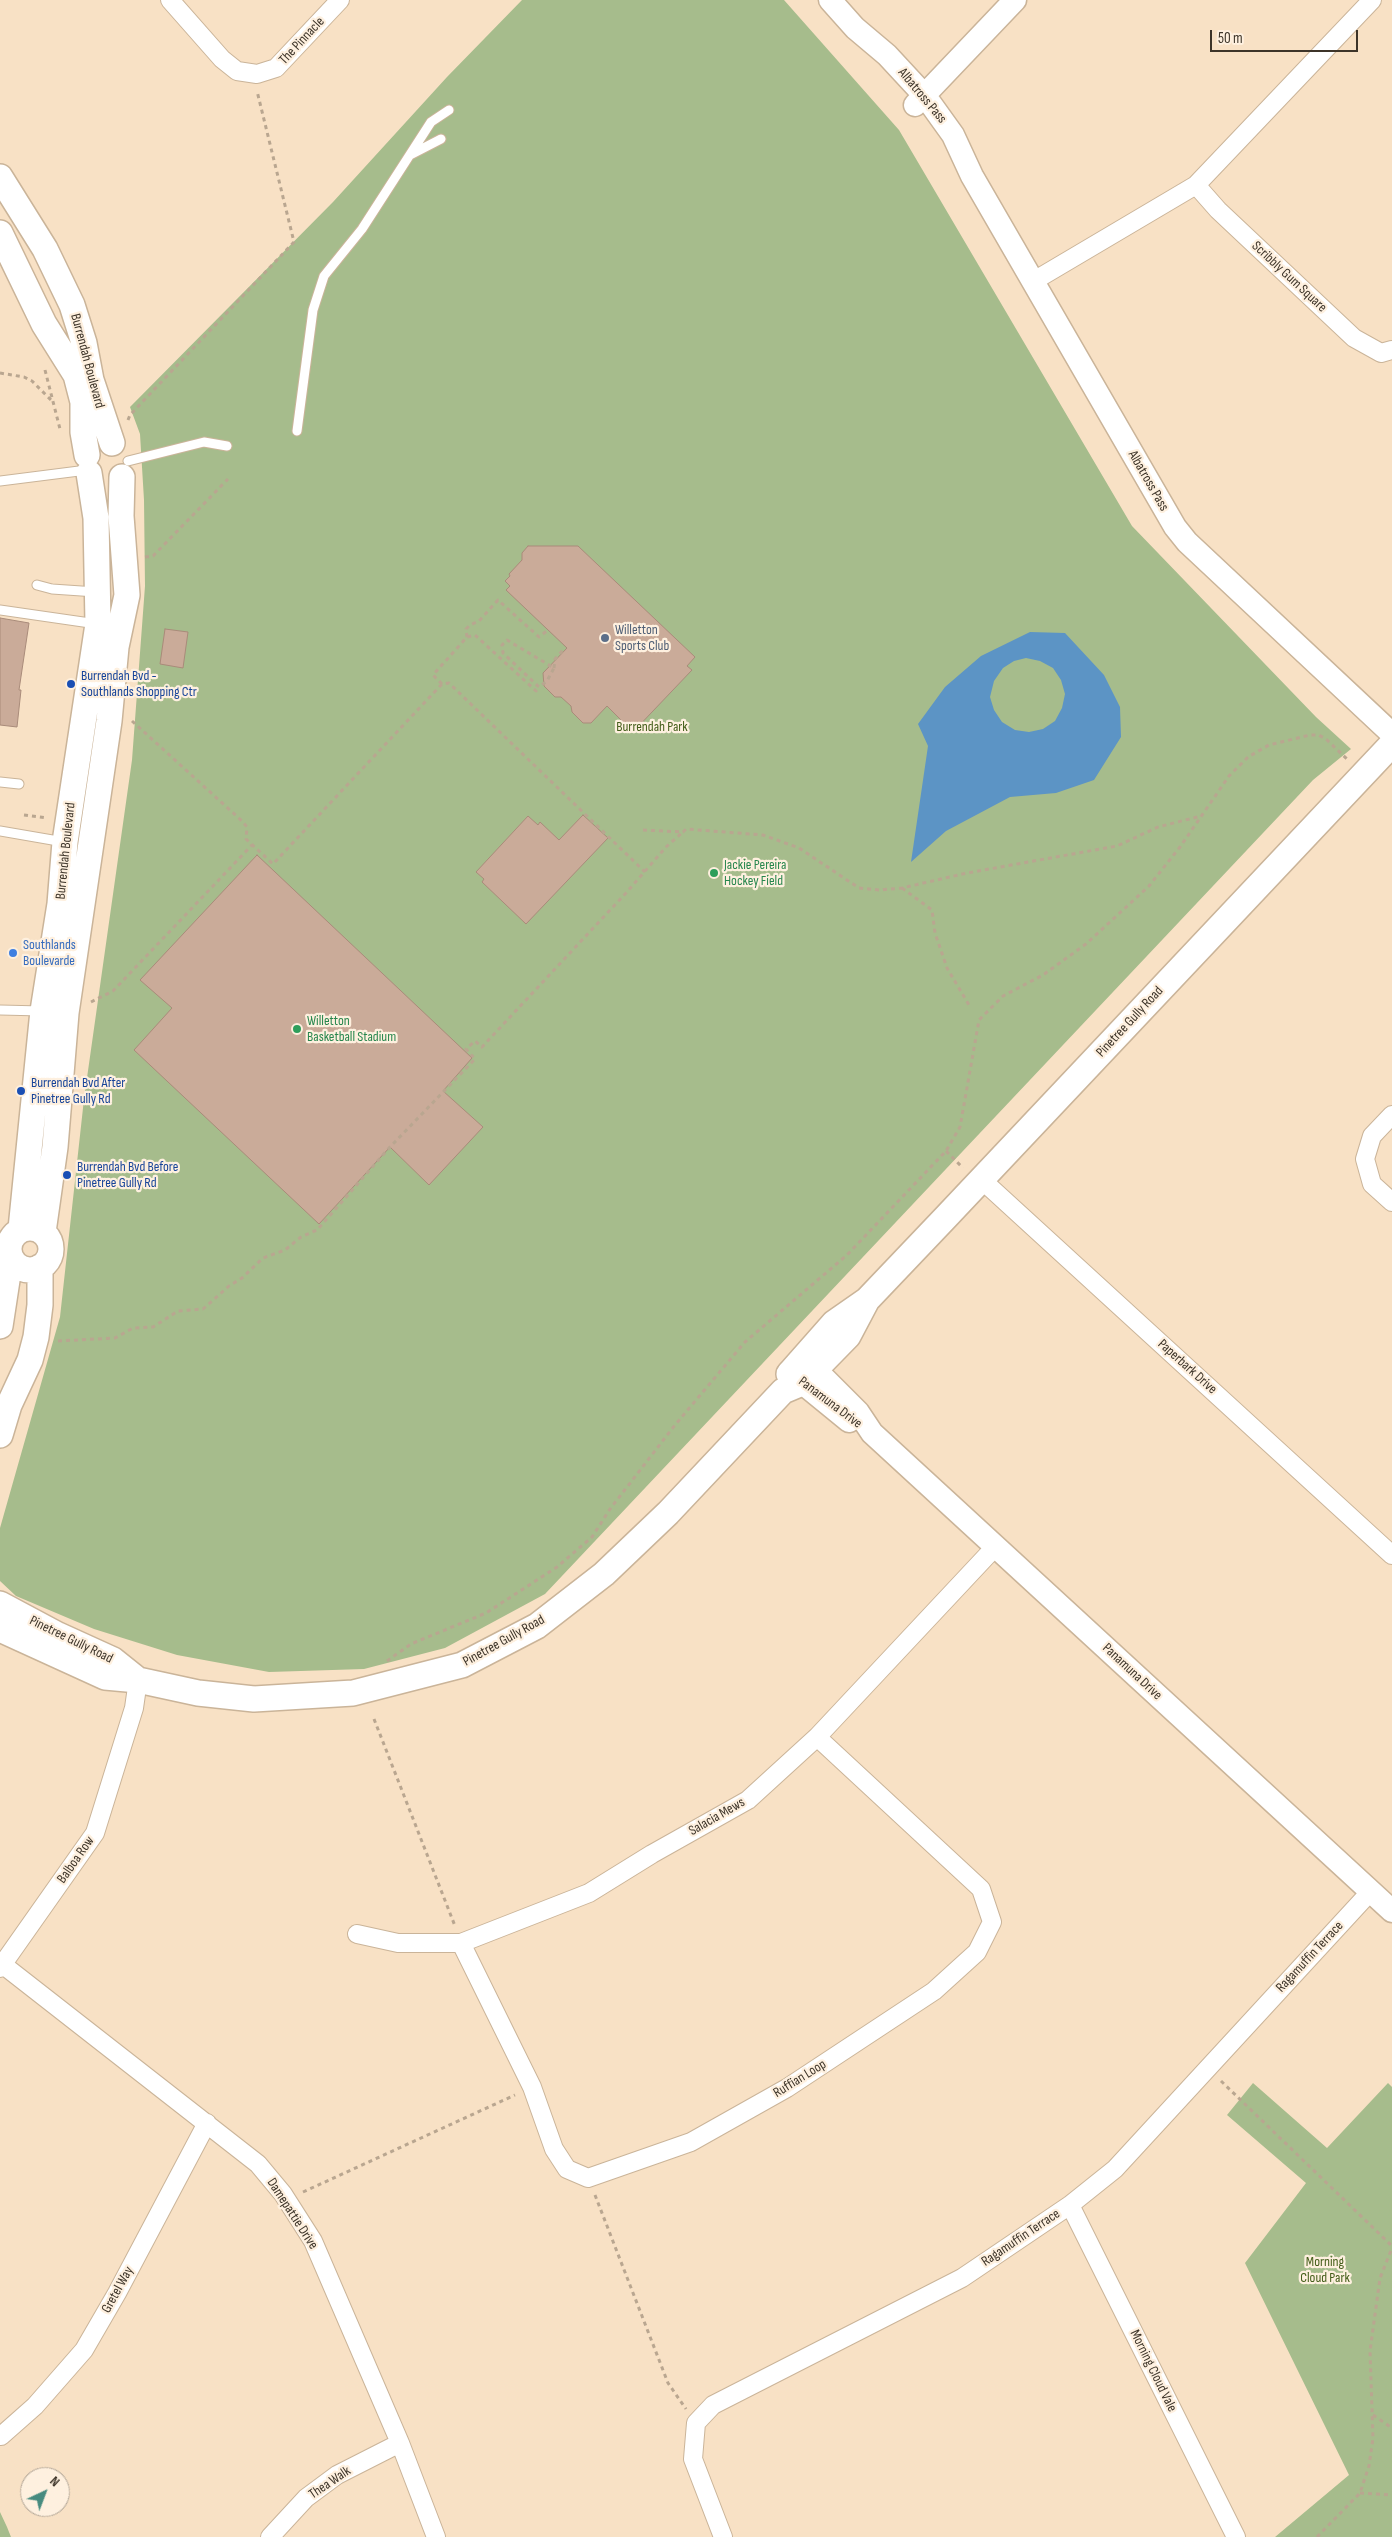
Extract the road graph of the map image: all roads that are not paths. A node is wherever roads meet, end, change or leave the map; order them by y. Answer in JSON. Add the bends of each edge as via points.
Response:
{"nodes":[{"id":1,"x":170,"y":0,"type":"edge"},
{"id":2,"x":340,"y":0,"type":"edge"},
{"id":3,"x":830,"y":0,"type":"edge"},
{"id":4,"x":1015,"y":0,"type":"edge"},
{"id":5,"x":1372,"y":0,"type":"edge"},
{"id":6,"x":920,"y":101,"type":"junction"},
{"id":7,"x":449,"y":110,"type":"dead end"},
{"id":8,"x":441,"y":140,"type":"dead end"},
{"id":9,"x":410,"y":155,"type":"junction"},
{"id":10,"x":0,"y":177,"type":"edge"},
{"id":11,"x":1196,"y":185,"type":"junction"},
{"id":12,"x":0,"y":233,"type":"edge"},
{"id":13,"x":1032,"y":282,"type":"junction"},
{"id":14,"x":1392,"y":350,"type":"edge"},
{"id":15,"x":297,"y":431,"type":"dead end"},
{"id":16,"x":227,"y":446,"type":"dead end"},
{"id":17,"x":122,"y":452,"type":"junction"},
{"id":18,"x":88,"y":466,"type":"junction"},
{"id":19,"x":0,"y":481,"type":"edge"},
{"id":20,"x":37,"y":585,"type":"dead end"},
{"id":21,"x":98,"y":592,"type":"junction"},
{"id":22,"x":0,"y":610,"type":"edge"},
{"id":23,"x":98,"y":624,"type":"junction"},
{"id":24,"x":1392,"y":734,"type":"edge"},
{"id":25,"x":1392,"y":744,"type":"edge"},
{"id":26,"x":0,"y":782,"type":"edge"},
{"id":27,"x":19,"y":784,"type":"dead end"},
{"id":28,"x":0,"y":831,"type":"edge"},
{"id":29,"x":78,"y":844,"type":"junction"},
{"id":30,"x":0,"y":1010,"type":"edge"},
{"id":31,"x":54,"y":1012,"type":"junction"},
{"id":32,"x":32,"y":1113,"type":"junction"},
{"id":33,"x":1392,"y":1115,"type":"edge"},
{"id":34,"x":58,"y":1117,"type":"junction"},
{"id":35,"x":974,"y":1175,"type":"junction"},
{"id":36,"x":1392,"y":1202,"type":"edge"},
{"id":37,"x":32,"y":1231,"type":"junction"},
{"id":38,"x":7,"y":1262,"type":"edge"},
{"id":39,"x":40,"y":1267,"type":"junction"},
{"id":40,"x":0,"y":1326,"type":"edge"},
{"id":41,"x":799,"y":1374,"type":"junction"},
{"id":42,"x":0,"y":1435,"type":"edge"},
{"id":43,"x":996,"y":1546,"type":"junction"},
{"id":44,"x":1392,"y":1555,"type":"edge"},
{"id":45,"x":0,"y":1604,"type":"edge"},
{"id":46,"x":0,"y":1629,"type":"edge"},
{"id":47,"x":138,"y":1680,"type":"junction"},
{"id":48,"x":817,"y":1737,"type":"junction"},
{"id":49,"x":1371,"y":1891,"type":"junction"},
{"id":50,"x":1392,"y":1911,"type":"edge"},
{"id":51,"x":357,"y":1934,"type":"dead end"},
{"id":52,"x":461,"y":1943,"type":"junction"},
{"id":53,"x":1,"y":1966,"type":"edge"},
{"id":54,"x":207,"y":2123,"type":"junction"},
{"id":55,"x":1070,"y":2205,"type":"junction"},
{"id":56,"x":1,"y":2436,"type":"edge"},
{"id":57,"x":400,"y":2443,"type":"junction"},
{"id":58,"x":270,"y":2537,"type":"edge"},
{"id":59,"x":436,"y":2537,"type":"edge"},
{"id":60,"x":723,"y":2537,"type":"edge"},
{"id":61,"x":1236,"y":2537,"type":"edge"}],
"edges":[{"from":1,"to":2,"type":"street","name":"The Pinnacle","via":[[222,59],[237,71],[256,74],[276,68]]},
{"from":3,"to":6,"type":"street","name":"Albatross Pass","via":[[855,28],[877,65]]},
{"from":4,"to":6,"type":"street"},
{"from":5,"to":11,"type":"street"},
{"from":6,"to":13,"type":"street","name":"Albatross Pass","via":[[944,146],[972,176]]},
{"from":7,"to":9,"type":"lane","via":[[431,122]]},
{"from":8,"to":9,"type":"lane"},
{"from":9,"to":15,"type":"lane","via":[[362,228],[324,276],[313,310]]},
{"from":10,"to":17,"type":"main road","name":"Burrendah Boulevard","via":[[46,249],[72,305],[91,380]]},
{"from":11,"to":13,"type":"street"},
{"from":11,"to":14,"type":"street","name":"Scribbly Gum Square","via":[[1218,210],[1354,338],[1381,354]]},
{"from":12,"to":18,"type":"main road","name":"Burrendah Boulevard","via":[[44,324],[76,375],[83,402]]},
{"from":13,"to":24,"type":"street","name":"Albatross Pass","via":[[1175,527],[1187,542]]},
{"from":16,"to":17,"type":"lane","via":[[204,442]]},
{"from":17,"to":18,"type":"main road","via":[[100,443],[90,449]]},
{"from":17,"to":18,"type":"main road","via":[[117,481],[98,482]]},
{"from":17,"to":29,"type":"main road","name":"Burrendah Boulevard","via":[[121,516],[127,594],[116,647],[109,721]]},
{"from":18,"to":19,"type":"lane"},
{"from":18,"to":21,"type":"main road","name":"Burrendah Boulevard","via":[[96,518]]},
{"from":20,"to":21,"type":"lane"},
{"from":21,"to":23,"type":"main road","name":"Burrendah Boulevard"},
{"from":22,"to":23,"type":"lane"},
{"from":23,"to":29,"type":"main road","name":"Burrendah Boulevard"},
{"from":25,"to":35,"type":"main road","name":"Pinetree Gully Road"},
{"from":26,"to":27,"type":"lane"},
{"from":28,"to":29,"type":"lane"},
{"from":29,"to":31,"type":"main road","name":"Burrendah Boulevard","via":[[60,904]]},
{"from":30,"to":31,"type":"lane"},
{"from":31,"to":32,"type":"main road","name":"Burrendah Boulevard"},
{"from":31,"to":34,"type":"main road","name":"Burrendah Boulevard"},
{"from":32,"to":34,"type":"main road"},
{"from":32,"to":37,"type":"main road","name":"Burrendah Boulevard"},
{"from":33,"to":36,"type":"street","via":[[1372,1136],[1365,1159],[1372,1184]]},
{"from":34,"to":37,"type":"main road","name":"Burrendah Boulevard"},
{"from":35,"to":41,"type":"main road","name":"Pinetree Gully Road","via":[[867,1300],[848,1336]]},
{"from":35,"to":44,"type":"street","name":"Paperbark Drive"},
{"from":37,"to":38,"type":"main road","via":[[16,1233],[9,1243]]},
{"from":37,"to":39,"type":"main road","via":[[50,1245],[48,1260]]},
{"from":38,"to":39,"type":"main road","via":[[25,1269]]},
{"from":38,"to":40,"type":"main road"},
{"from":39,"to":42,"type":"main road","via":[[36,1337]]},
{"from":41,"to":43,"type":"street","name":"Panamuna Drive","via":[[858,1412],[872,1433]]},
{"from":41,"to":47,"type":"main road","name":"Pinetree Gully Road","via":[[668,1513],[604,1574],[537,1626],[462,1665],[353,1693],[254,1699],[198,1693]]},
{"from":43,"to":48,"type":"street","name":"Salacia Mews"},
{"from":43,"to":49,"type":"street","name":"Panamuna Drive"},
{"from":45,"to":47,"type":"main road","name":"Pinetree Gully Road","via":[[114,1660]]},
{"from":46,"to":47,"type":"main road","name":"Pinetree Gully Road","via":[[105,1677]]},
{"from":47,"to":53,"type":"street","name":"Balboa Row","via":[[134,1708],[95,1833]]},
{"from":48,"to":52,"type":"street","name":"Salacia Mews","via":[[748,1800],[589,1893]]},
{"from":48,"to":52,"type":"street","name":"Ruffian Loop","via":[[980,1889],[992,1922],[977,1952],[934,1991],[787,2088],[691,2142],[588,2178],[567,2169],[554,2149],[532,2087]]},
{"from":49,"to":50,"type":"street","name":"Panamuna Drive"},
{"from":49,"to":55,"type":"street","name":"Ragamuffin Terrace","via":[[1115,2169]]},
{"from":51,"to":52,"type":"street","name":"Salacia Mews","via":[[398,1943]]},
{"from":53,"to":54,"type":"street","name":"Damepattie Drive"},
{"from":54,"to":56,"type":"street","name":"Gretel Way","via":[[84,2350],[35,2406]]},
{"from":54,"to":57,"type":"street","name":"Damepattie Drive","via":[[258,2164],[313,2241]]},
{"from":55,"to":60,"type":"street","name":"Ragamuffin Terrace","via":[[962,2278],[713,2406],[696,2423],[693,2459]]},
{"from":55,"to":61,"type":"street","name":"Morning Cloud Vale"},
{"from":57,"to":58,"type":"street","name":"Thea Walk","via":[[337,2475],[306,2498]]},
{"from":57,"to":59,"type":"street","name":"Damepattie Drive"}]}
